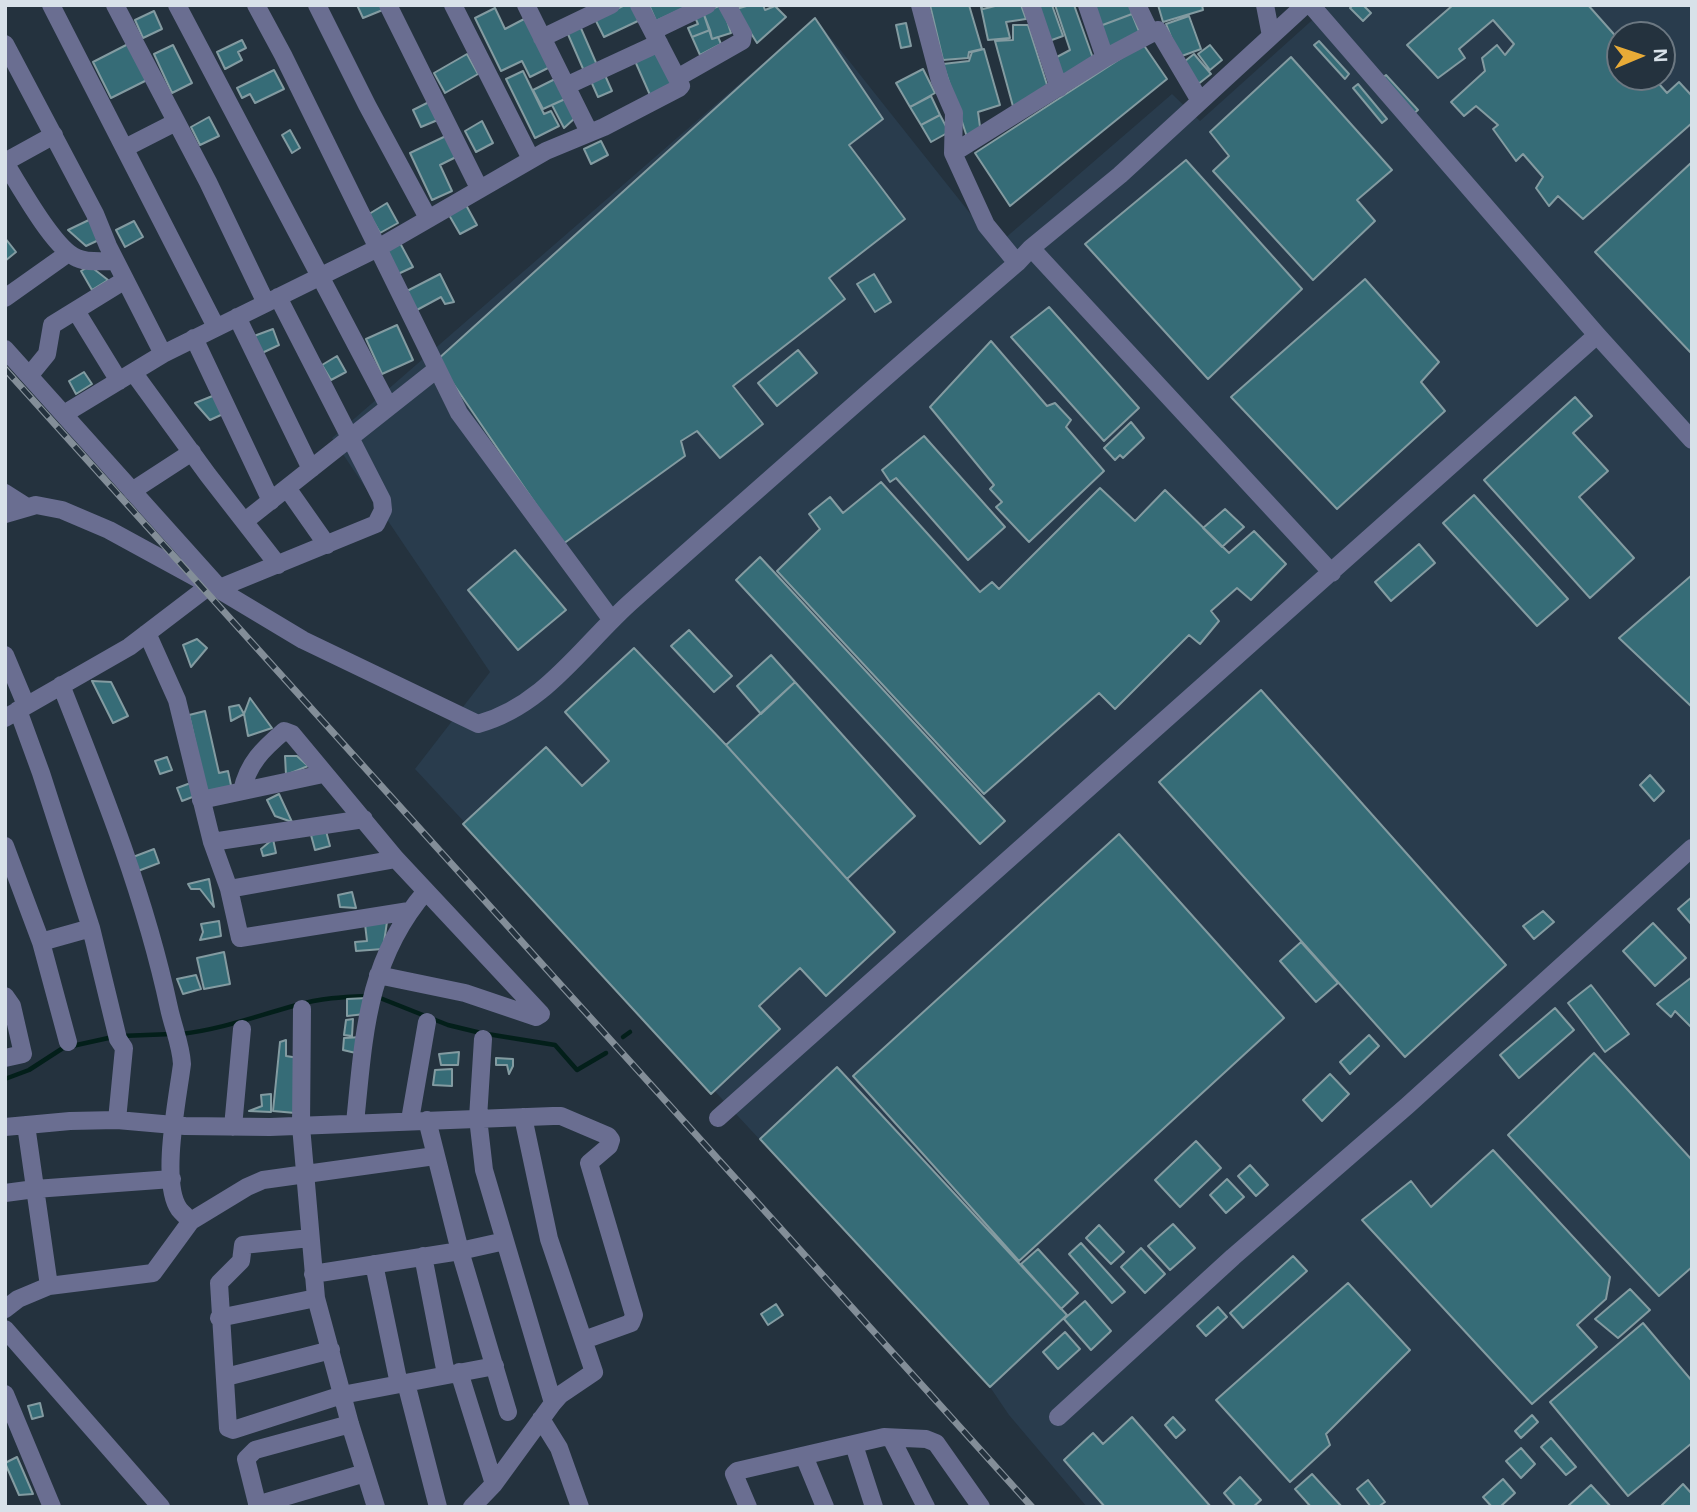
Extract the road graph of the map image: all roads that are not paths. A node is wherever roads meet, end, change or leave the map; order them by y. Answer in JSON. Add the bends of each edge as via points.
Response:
{"nodes":[{"id":1,"x":51,"y":5,"type":"edge"},
{"id":2,"x":115,"y":5,"type":"edge"},
{"id":3,"x":177,"y":5,"type":"edge"},
{"id":4,"x":256,"y":5,"type":"edge"},
{"id":5,"x":317,"y":5,"type":"edge"},
{"id":6,"x":388,"y":5,"type":"edge"},
{"id":7,"x":453,"y":5,"type":"edge"},
{"id":8,"x":526,"y":5,"type":"edge"},
{"id":9,"x":611,"y":5,"type":"edge"},
{"id":10,"x":639,"y":5,"type":"edge"},
{"id":11,"x":707,"y":5,"type":"edge"},
{"id":12,"x":727,"y":5,"type":"edge"},
{"id":13,"x":920,"y":5,"type":"edge"},
{"id":14,"x":1031,"y":5,"type":"edge"},
{"id":15,"x":1087,"y":5,"type":"edge"},
{"id":16,"x":1137,"y":5,"type":"edge"},
{"id":17,"x":1265,"y":5,"type":"edge"},
{"id":18,"x":1305,"y":5,"type":"edge"},
{"id":19,"x":1311,"y":5,"type":"edge"},
{"id":20,"x":1151,"y":34,"type":"junction"},
{"id":21,"x":1271,"y":36,"type":"junction"},
{"id":22,"x":656,"y":37,"type":"junction"},
{"id":23,"x":542,"y":38,"type":"junction"},
{"id":24,"x":5,"y":44,"type":"edge"},
{"id":25,"x":1105,"y":58,"type":"junction"},
{"id":26,"x":677,"y":78,"type":"junction"},
{"id":27,"x":566,"y":86,"type":"junction"},
{"id":28,"x":1059,"y":88,"type":"junction"},
{"id":29,"x":1200,"y":101,"type":"junction"},
{"id":30,"x":176,"y":122,"type":"junction"},
{"id":31,"x":589,"y":132,"type":"junction"},
{"id":32,"x":54,"y":135,"type":"junction"},
{"id":33,"x":125,"y":148,"type":"junction"},
{"id":34,"x":953,"y":153,"type":"junction"},
{"id":35,"x":531,"y":159,"type":"junction"},
{"id":36,"x":5,"y":163,"type":"edge"},
{"id":37,"x":479,"y":188,"type":"junction"},
{"id":38,"x":428,"y":218,"type":"junction"},
{"id":39,"x":377,"y":248,"type":"junction"},
{"id":40,"x":1031,"y":248,"type":"junction"},
{"id":41,"x":67,"y":254,"type":"junction"},
{"id":42,"x":116,"y":261,"type":"junction"},
{"id":43,"x":1017,"y":263,"type":"junction"},
{"id":44,"x":320,"y":277,"type":"junction"},
{"id":45,"x":125,"y":280,"type":"junction"},
{"id":46,"x":5,"y":298,"type":"edge"},
{"id":47,"x":272,"y":300,"type":"junction"},
{"id":48,"x":76,"y":310,"type":"junction"},
{"id":49,"x":237,"y":317,"type":"junction"},
{"id":50,"x":216,"y":327,"type":"junction"},
{"id":51,"x":1597,"y":335,"type":"junction"},
{"id":52,"x":194,"y":338,"type":"junction"},
{"id":53,"x":5,"y":349,"type":"edge"},
{"id":54,"x":163,"y":354,"type":"junction"},
{"id":55,"x":437,"y":369,"type":"junction"},
{"id":56,"x":29,"y":376,"type":"junction"},
{"id":57,"x":126,"y":376,"type":"junction"},
{"id":58,"x":390,"y":407,"type":"junction"},
{"id":59,"x":64,"y":414,"type":"junction"},
{"id":60,"x":350,"y":438,"type":"junction"},
{"id":61,"x":1692,"y":440,"type":"edge"},
{"id":62,"x":192,"y":452,"type":"junction"},
{"id":63,"x":311,"y":469,"type":"junction"},
{"id":64,"x":287,"y":488,"type":"junction"},
{"id":65,"x":132,"y":491,"type":"junction"},
{"id":66,"x":5,"y":493,"type":"edge"},
{"id":67,"x":271,"y":500,"type":"junction"},
{"id":68,"x":27,"y":508,"type":"junction"},
{"id":69,"x":5,"y":514,"type":"edge"},
{"id":70,"x":245,"y":521,"type":"junction"},
{"id":71,"x":327,"y":545,"type":"junction"},
{"id":72,"x":278,"y":565,"type":"junction"},
{"id":73,"x":1332,"y":573,"type":"junction"},
{"id":74,"x":215,"y":587,"type":"junction"},
{"id":75,"x":611,"y":619,"type":"junction"},
{"id":76,"x":147,"y":633,"type":"junction"},
{"id":77,"x":5,"y":655,"type":"edge"},
{"id":78,"x":61,"y":685,"type":"junction"},
{"id":79,"x":16,"y":711,"type":"edge"},
{"id":80,"x":323,"y":774,"type":"junction"},
{"id":81,"x":242,"y":791,"type":"junction"},
{"id":82,"x":201,"y":800,"type":"junction"},
{"id":83,"x":364,"y":820,"type":"junction"},
{"id":84,"x":212,"y":842,"type":"junction"},
{"id":85,"x":5,"y":846,"type":"edge"},
{"id":86,"x":1692,"y":848,"type":"edge"},
{"id":87,"x":397,"y":859,"type":"junction"},
{"id":88,"x":229,"y":890,"type":"junction"},
{"id":89,"x":426,"y":891,"type":"junction"},
{"id":90,"x":409,"y":911,"type":"junction"},
{"id":91,"x":91,"y":928,"type":"junction"},
{"id":92,"x":41,"y":942,"type":"junction"},
{"id":93,"x":378,"y":975,"type":"junction"},
{"id":94,"x":5,"y":996,"type":"edge"},
{"id":95,"x":302,"y":1009,"type":"dead end"},
{"id":96,"x":427,"y":1022,"type":"dead end"},
{"id":97,"x":242,"y":1029,"type":"dead end"},
{"id":98,"x":483,"y":1040,"type":"dead end"},
{"id":99,"x":68,"y":1042,"type":"dead end"},
{"id":100,"x":5,"y":1058,"type":"edge"},
{"id":101,"x":523,"y":1117,"type":"junction"},
{"id":102,"x":478,"y":1118,"type":"junction"},
{"id":103,"x":718,"y":1118,"type":"dead end"},
{"id":104,"x":117,"y":1120,"type":"junction"},
{"id":105,"x":419,"y":1120,"type":"junction"},
{"id":106,"x":355,"y":1123,"type":"junction"},
{"id":107,"x":26,"y":1125,"type":"junction"},
{"id":108,"x":174,"y":1125,"type":"junction"},
{"id":109,"x":301,"y":1126,"type":"junction"},
{"id":110,"x":5,"y":1127,"type":"edge"},
{"id":111,"x":233,"y":1127,"type":"junction"},
{"id":112,"x":435,"y":1156,"type":"junction"},
{"id":113,"x":304,"y":1174,"type":"junction"},
{"id":114,"x":172,"y":1179,"type":"junction"},
{"id":115,"x":35,"y":1189,"type":"junction"},
{"id":116,"x":5,"y":1194,"type":"edge"},
{"id":117,"x":191,"y":1221,"type":"junction"},
{"id":118,"x":310,"y":1238,"type":"junction"},
{"id":119,"x":505,"y":1241,"type":"junction"},
{"id":120,"x":460,"y":1251,"type":"junction"},
{"id":121,"x":423,"y":1256,"type":"junction"},
{"id":122,"x":374,"y":1264,"type":"junction"},
{"id":123,"x":313,"y":1275,"type":"junction"},
{"id":124,"x":48,"y":1286,"type":"junction"},
{"id":125,"x":316,"y":1298,"type":"junction"},
{"id":126,"x":5,"y":1309,"type":"edge"},
{"id":127,"x":219,"y":1318,"type":"junction"},
{"id":128,"x":5,"y":1329,"type":"edge"},
{"id":129,"x":584,"y":1340,"type":"junction"},
{"id":130,"x":331,"y":1350,"type":"junction"},
{"id":131,"x":495,"y":1366,"type":"junction"},
{"id":132,"x":452,"y":1373,"type":"junction"},
{"id":133,"x":226,"y":1377,"type":"junction"},
{"id":134,"x":402,"y":1384,"type":"junction"},
{"id":135,"x":5,"y":1394,"type":"edge"},
{"id":136,"x":342,"y":1395,"type":"junction"},
{"id":137,"x":553,"y":1403,"type":"junction"},
{"id":138,"x":508,"y":1412,"type":"dead end"},
{"id":139,"x":1058,"y":1417,"type":"dead end"},
{"id":140,"x":541,"y":1419,"type":"junction"},
{"id":141,"x":350,"y":1424,"type":"junction"},
{"id":142,"x":891,"y":1438,"type":"junction"},
{"id":143,"x":854,"y":1445,"type":"junction"},
{"id":144,"x":804,"y":1456,"type":"junction"},
{"id":145,"x":365,"y":1473,"type":"junction"},
{"id":146,"x":494,"y":1484,"type":"junction"},
{"id":147,"x":257,"y":1506,"type":"edge"},
{"id":148,"x":52,"y":1507,"type":"edge"},
{"id":149,"x":161,"y":1507,"type":"edge"},
{"id":150,"x":376,"y":1507,"type":"edge"},
{"id":151,"x":438,"y":1507,"type":"edge"},
{"id":152,"x":472,"y":1507,"type":"edge"},
{"id":153,"x":580,"y":1507,"type":"edge"},
{"id":154,"x":748,"y":1507,"type":"edge"},
{"id":155,"x":825,"y":1507,"type":"edge"},
{"id":156,"x":874,"y":1507,"type":"edge"},
{"id":157,"x":926,"y":1507,"type":"edge"},
{"id":158,"x":981,"y":1507,"type":"edge"}],
"edges":[{"from":1,"to":33,"type":"street"},
{"from":2,"to":30,"type":"street"},
{"from":3,"to":44,"type":"street"},
{"from":4,"to":39,"type":"street"},
{"from":5,"to":38,"type":"street"},
{"from":6,"to":37,"type":"street"},
{"from":7,"to":35,"type":"street"},
{"from":8,"to":23,"type":"street"},
{"from":9,"to":23,"type":"street"},
{"from":10,"to":22,"type":"street"},
{"from":11,"to":22,"type":"street"},
{"from":12,"to":26,"type":"street","via":[[743,34],[742,41]]},
{"from":13,"to":34,"type":"street","via":[[940,81],[954,113]]},
{"from":14,"to":28,"type":"street"},
{"from":15,"to":25,"type":"street"},
{"from":16,"to":20,"type":"street"},
{"from":17,"to":21,"type":"street"},
{"from":18,"to":21,"type":"street"},
{"from":19,"to":51,"type":"street"},
{"from":20,"to":25,"type":"street"},
{"from":20,"to":29,"type":"street","via":[[1158,30]]},
{"from":21,"to":29,"type":"street"},
{"from":22,"to":26,"type":"street"},
{"from":22,"to":27,"type":"street"},
{"from":23,"to":27,"type":"street"},
{"from":24,"to":32,"type":"street"},
{"from":25,"to":28,"type":"street"},
{"from":26,"to":31,"type":"street","via":[[679,88]]},
{"from":27,"to":31,"type":"street"},
{"from":28,"to":34,"type":"street"},
{"from":29,"to":40,"type":"street"},
{"from":30,"to":33,"type":"street"},
{"from":30,"to":47,"type":"street"},
{"from":31,"to":35,"type":"street"},
{"from":32,"to":36,"type":"street"},
{"from":32,"to":42,"type":"street"},
{"from":33,"to":50,"type":"street"},
{"from":34,"to":43,"type":"street","via":[[986,225]]},
{"from":35,"to":37,"type":"street"},
{"from":36,"to":41,"type":"street"},
{"from":37,"to":38,"type":"street"},
{"from":38,"to":39,"type":"street"},
{"from":39,"to":44,"type":"street"},
{"from":39,"to":55,"type":"street"},
{"from":40,"to":43,"type":"street"},
{"from":40,"to":73,"type":"street"},
{"from":41,"to":42,"type":"street","via":[[82,260]]},
{"from":41,"to":46,"type":"street"},
{"from":42,"to":45,"type":"street"},
{"from":43,"to":75,"type":"street"},
{"from":44,"to":47,"type":"street"},
{"from":44,"to":58,"type":"street"},
{"from":45,"to":48,"type":"street"},
{"from":45,"to":54,"type":"street"},
{"from":47,"to":49,"type":"street"},
{"from":47,"to":60,"type":"street"},
{"from":48,"to":56,"type":"street","via":[[52,325],[47,354]]},
{"from":48,"to":57,"type":"street"},
{"from":49,"to":50,"type":"street"},
{"from":49,"to":63,"type":"street"},
{"from":50,"to":52,"type":"street"},
{"from":51,"to":61,"type":"street"},
{"from":51,"to":73,"type":"street"},
{"from":52,"to":54,"type":"street"},
{"from":52,"to":67,"type":"street"},
{"from":53,"to":56,"type":"street"},
{"from":54,"to":57,"type":"street"},
{"from":55,"to":58,"type":"street"},
{"from":55,"to":75,"type":"street","via":[[459,413]]},
{"from":56,"to":59,"type":"street"},
{"from":57,"to":59,"type":"street"},
{"from":57,"to":62,"type":"street"},
{"from":58,"to":60,"type":"street"},
{"from":59,"to":65,"type":"street"},
{"from":60,"to":63,"type":"street"},
{"from":60,"to":71,"type":"street","via":[[383,510],[376,524]]},
{"from":62,"to":65,"type":"street"},
{"from":62,"to":70,"type":"street"},
{"from":63,"to":64,"type":"street"},
{"from":64,"to":67,"type":"street"},
{"from":64,"to":71,"type":"street"},
{"from":65,"to":74,"type":"street"},
{"from":66,"to":68,"type":"street"},
{"from":67,"to":70,"type":"street"},
{"from":68,"to":69,"type":"street"},
{"from":68,"to":74,"type":"street","via":[[50,507],[97,525]]},
{"from":70,"to":72,"type":"street"},
{"from":71,"to":72,"type":"street"},
{"from":72,"to":74,"type":"street"},
{"from":73,"to":103,"type":"street"},
{"from":74,"to":75,"type":"street","via":[[303,640],[478,724],[499,719],[538,693]]},
{"from":74,"to":76,"type":"street"},
{"from":76,"to":78,"type":"street"},
{"from":76,"to":82,"type":"street","via":[[177,701]]},
{"from":77,"to":79,"type":"street"},
{"from":78,"to":79,"type":"street"},
{"from":78,"to":108,"type":"street","via":[[157,949],[182,1064]]},
{"from":79,"to":91,"type":"street"},
{"from":80,"to":81,"type":"street"},
{"from":80,"to":81,"type":"street","via":[[292,734],[284,731],[253,760]]},
{"from":80,"to":83,"type":"street"},
{"from":81,"to":82,"type":"street"},
{"from":82,"to":84,"type":"street"},
{"from":83,"to":84,"type":"street"},
{"from":83,"to":87,"type":"street"},
{"from":84,"to":88,"type":"street"},
{"from":85,"to":92,"type":"street"},
{"from":86,"to":139,"type":"street"},
{"from":87,"to":88,"type":"street"},
{"from":87,"to":89,"type":"street"},
{"from":88,"to":90,"type":"street","via":[[240,938]]},
{"from":89,"to":90,"type":"street"},
{"from":89,"to":93,"type":"street","via":[[541,1014],[536,1017],[464,993]]},
{"from":90,"to":93,"type":"street"},
{"from":91,"to":92,"type":"street"},
{"from":91,"to":104,"type":"street","via":[[124,1048]]},
{"from":92,"to":99,"type":"street"},
{"from":93,"to":106,"type":"street","via":[[366,1017]]},
{"from":94,"to":100,"type":"street","via":[[12,1006],[23,1054]]},
{"from":95,"to":109,"type":"street"},
{"from":96,"to":105,"type":"street"},
{"from":97,"to":111,"type":"street"},
{"from":98,"to":102,"type":"street"},
{"from":101,"to":102,"type":"street"},
{"from":101,"to":129,"type":"street","via":[[549,1239]]},
{"from":101,"to":129,"type":"street","via":[[561,1116],[611,1140],[589,1163],[634,1315],[631,1323]]},
{"from":102,"to":105,"type":"street"},
{"from":102,"to":119,"type":"street","via":[[484,1170]]},
{"from":104,"to":107,"type":"street"},
{"from":104,"to":108,"type":"street"},
{"from":105,"to":106,"type":"street"},
{"from":105,"to":112,"type":"street"},
{"from":106,"to":109,"type":"street"},
{"from":107,"to":110,"type":"street"},
{"from":107,"to":115,"type":"street"},
{"from":108,"to":111,"type":"street"},
{"from":108,"to":114,"type":"street"},
{"from":109,"to":111,"type":"street"},
{"from":109,"to":113,"type":"street"},
{"from":112,"to":113,"type":"street"},
{"from":112,"to":120,"type":"street"},
{"from":113,"to":117,"type":"street","via":[[263,1180]]},
{"from":113,"to":118,"type":"street"},
{"from":114,"to":115,"type":"street"},
{"from":114,"to":117,"type":"street","via":[[179,1208]]},
{"from":115,"to":116,"type":"street"},
{"from":115,"to":124,"type":"street"},
{"from":117,"to":124,"type":"street","via":[[153,1273]]},
{"from":118,"to":123,"type":"street"},
{"from":118,"to":127,"type":"street","via":[[243,1245],[241,1261],[219,1283]]},
{"from":119,"to":120,"type":"street"},
{"from":119,"to":137,"type":"street"},
{"from":120,"to":121,"type":"street"},
{"from":120,"to":131,"type":"street"},
{"from":121,"to":122,"type":"street"},
{"from":121,"to":132,"type":"street"},
{"from":122,"to":123,"type":"street"},
{"from":122,"to":134,"type":"street"},
{"from":123,"to":125,"type":"street"},
{"from":124,"to":126,"type":"street"},
{"from":125,"to":127,"type":"street"},
{"from":125,"to":130,"type":"street"},
{"from":127,"to":133,"type":"street"},
{"from":128,"to":149,"type":"street"},
{"from":129,"to":137,"type":"street","via":[[594,1372]]},
{"from":130,"to":133,"type":"street"},
{"from":130,"to":136,"type":"street"},
{"from":131,"to":132,"type":"street"},
{"from":131,"to":138,"type":"street"},
{"from":132,"to":134,"type":"street"},
{"from":132,"to":146,"type":"street"},
{"from":133,"to":136,"type":"street","via":[[226,1425],[233,1430]]},
{"from":134,"to":136,"type":"street"},
{"from":134,"to":151,"type":"street"},
{"from":135,"to":148,"type":"street"},
{"from":136,"to":141,"type":"street"},
{"from":137,"to":140,"type":"street"},
{"from":140,"to":146,"type":"street"},
{"from":140,"to":153,"type":"street","via":[[559,1448]]},
{"from":141,"to":145,"type":"street"},
{"from":141,"to":147,"type":"street","via":[[249,1454],[246,1458]]},
{"from":142,"to":143,"type":"street"},
{"from":142,"to":157,"type":"street"},
{"from":142,"to":158,"type":"street","via":[[936,1443]]},
{"from":143,"to":144,"type":"street"},
{"from":143,"to":156,"type":"street"},
{"from":144,"to":154,"type":"street","via":[[737,1471],[734,1474]]},
{"from":144,"to":155,"type":"street"},
{"from":145,"to":147,"type":"street"},
{"from":145,"to":150,"type":"street"},
{"from":146,"to":152,"type":"street"}]}
